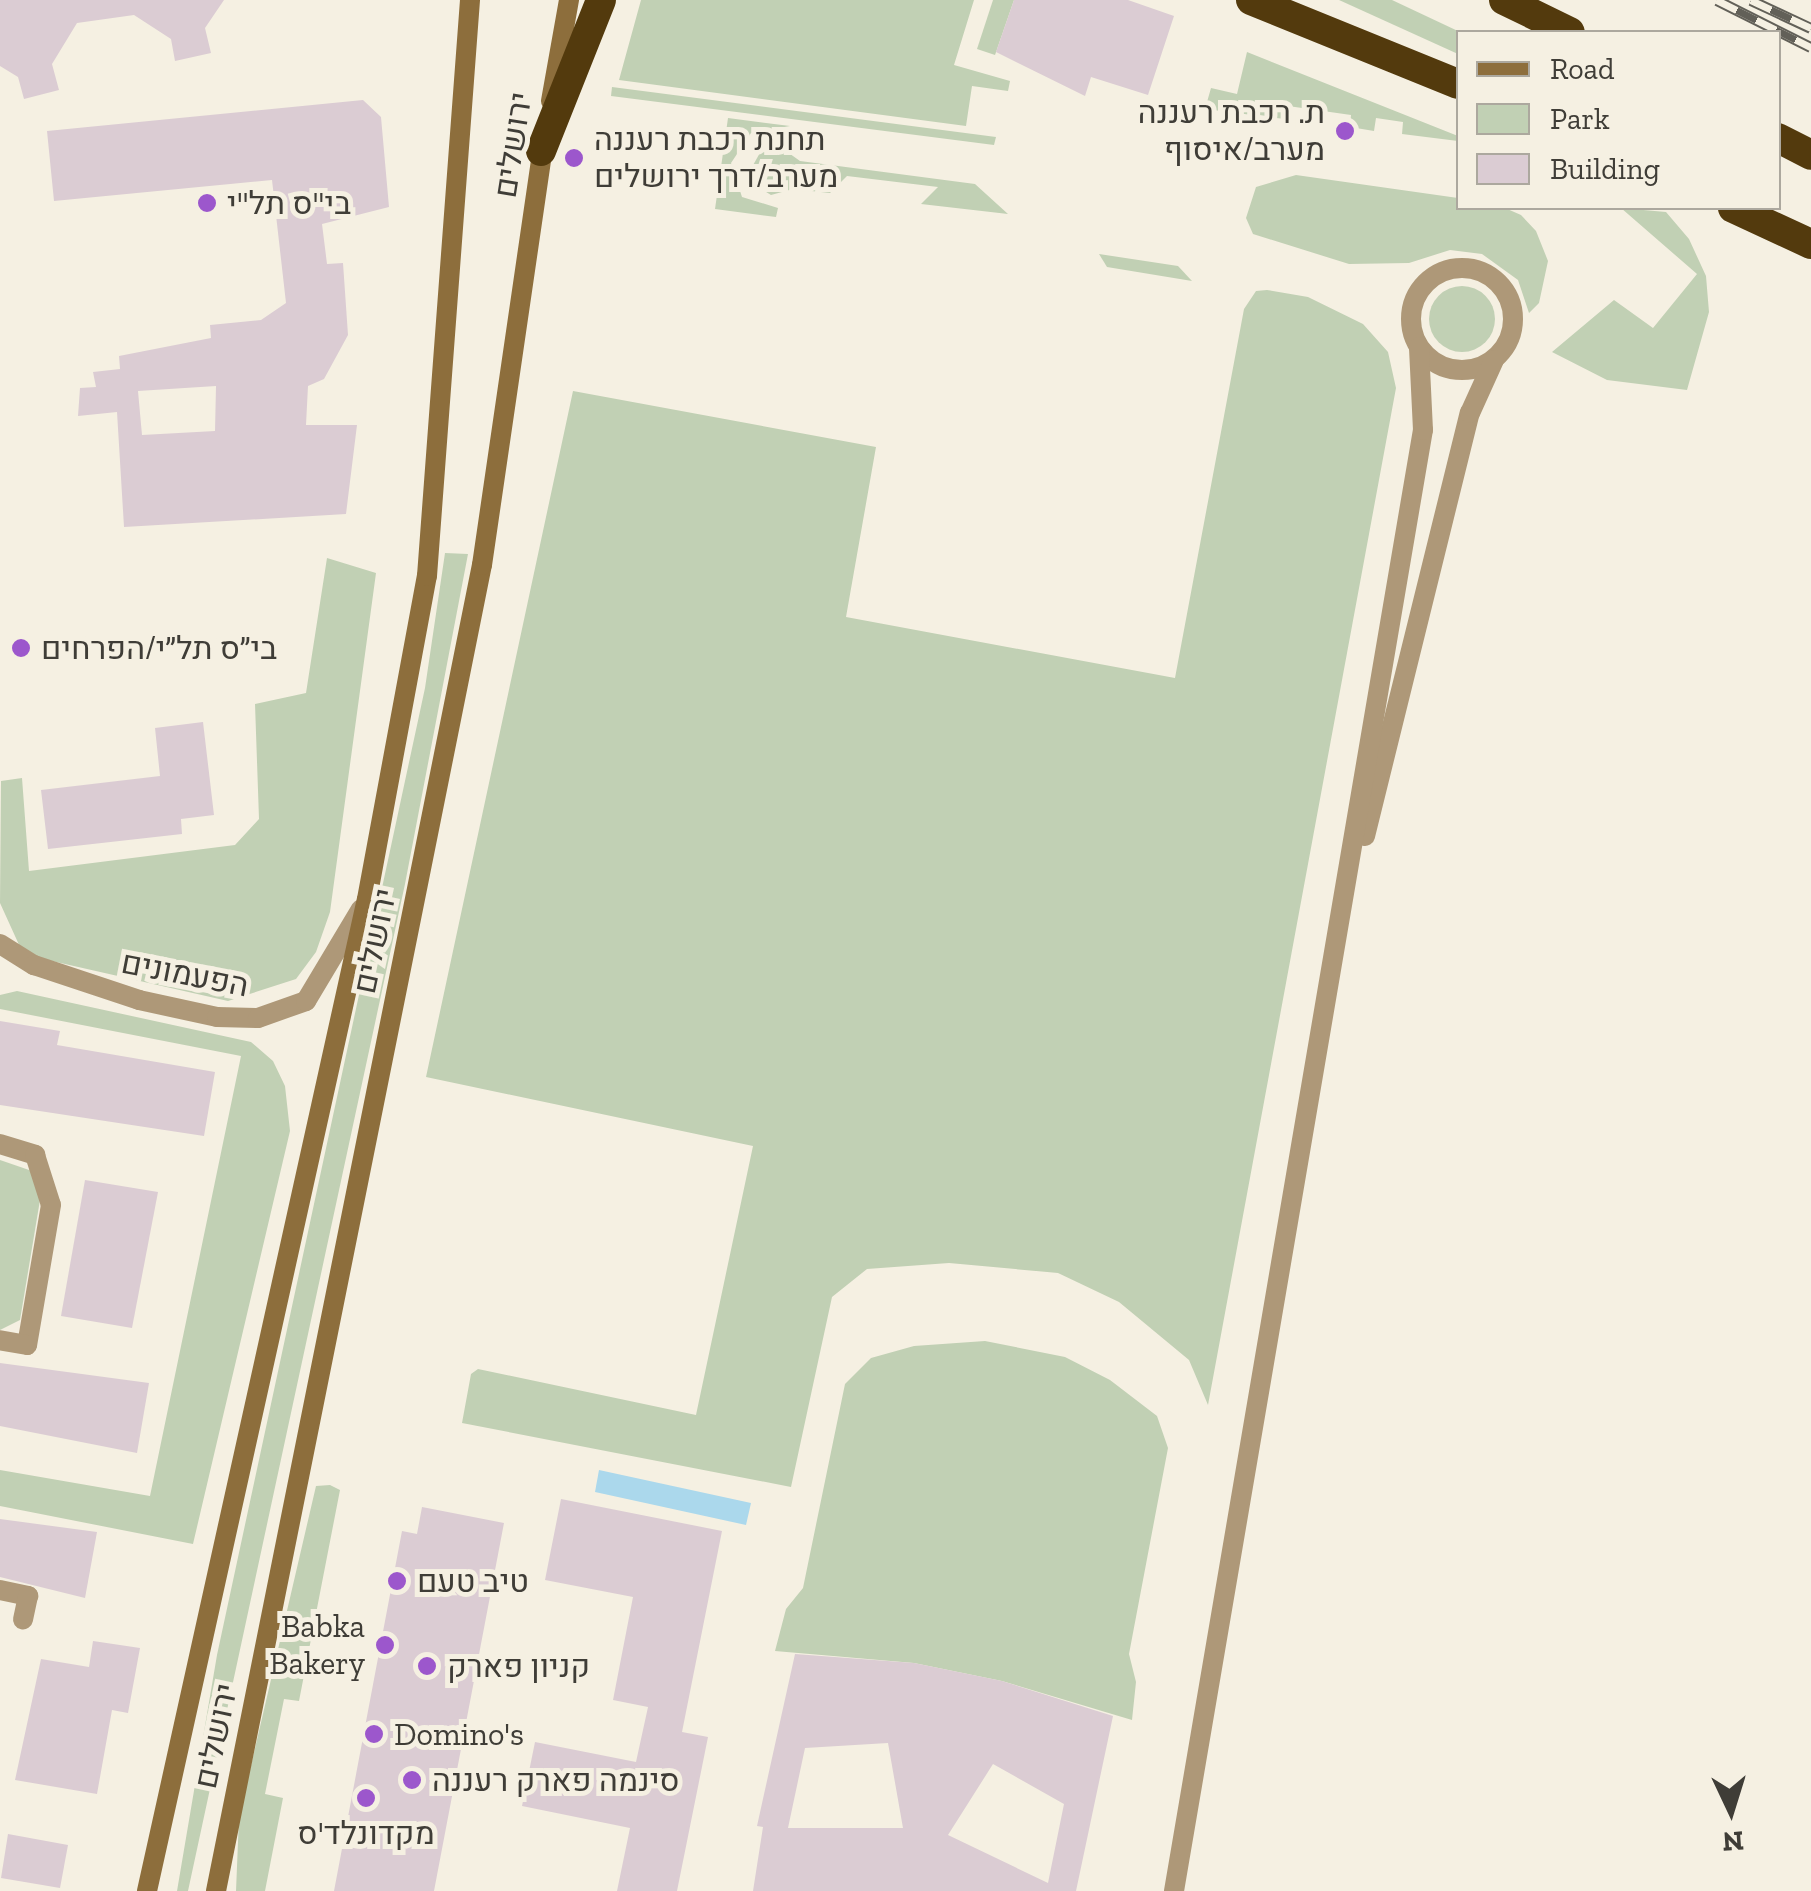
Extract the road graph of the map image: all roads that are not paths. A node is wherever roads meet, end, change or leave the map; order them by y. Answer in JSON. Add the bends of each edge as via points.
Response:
{"nodes":[{"id":1,"x":470,"y":0,"type":"edge"},
{"id":2,"x":569,"y":0,"type":"edge"},
{"id":3,"x":601,"y":0,"type":"edge"},
{"id":4,"x":1251,"y":0,"type":"edge"},
{"id":5,"x":1504,"y":0,"type":"edge"},
{"id":6,"x":1566,"y":30,"type":"edge"},
{"id":7,"x":1456,"y":83,"type":"edge"},
{"id":8,"x":1781,"y":140,"type":"edge"},
{"id":9,"x":542,"y":151,"type":"junction"},
{"id":10,"x":1811,"y":155,"type":"edge"},
{"id":11,"x":1737,"y":210,"type":"edge"},
{"id":12,"x":1811,"y":244,"type":"edge"},
{"id":13,"x":1419,"y":347,"type":"junction"},
{"id":14,"x":1494,"y":360,"type":"junction"},
{"id":15,"x":367,"y":899,"type":"junction"},
{"id":16,"x":0,"y":944,"type":"edge"},
{"id":17,"x":1337,"y":944,"type":"junction"},
{"id":18,"x":0,"y":1144,"type":"edge"},
{"id":19,"x":0,"y":1340,"type":"edge"},
{"id":20,"x":0,"y":1590,"type":"edge"},
{"id":21,"x":23,"y":1619,"type":"dead end"},
{"id":22,"x":148,"y":1891,"type":"edge"},
{"id":23,"x":216,"y":1891,"type":"edge"},
{"id":24,"x":1174,"y":1891,"type":"edge"}],
"edges":[{"from":1,"to":15,"type":"main road","name":"ירושלים","via":[[434,533]]},
{"from":2,"to":9,"type":"main road","name":"ירושלים"},
{"from":3,"to":9,"type":"highway"},
{"from":4,"to":7,"type":"highway"},
{"from":5,"to":6,"type":"highway"},
{"from":8,"to":10,"type":"highway"},
{"from":9,"to":23,"type":"main road","name":"ירושלים","via":[[482,565]]},
{"from":11,"to":12,"type":"highway"},
{"from":13,"to":14,"type":"street","via":[[1445,368],[1479,368]]},
{"from":13,"to":14,"type":"street","via":[[1411,325],[1418,293],[1444,271],[1477,270],[1512,305],[1510,339]]},
{"from":13,"to":17,"type":"street","via":[[1423,430]]},
{"from":14,"to":17,"type":"street","via":[[1470,413]]},
{"from":15,"to":16,"type":"street","name":"הפעמונים","via":[[306,1000],[258,1018],[217,1018],[139,1000],[34,965]]},
{"from":15,"to":22,"type":"main road","name":"ירושלים"},
{"from":17,"to":24,"type":"street"},
{"from":18,"to":19,"type":"street","via":[[35,1155],[51,1204],[27,1345]]},
{"from":20,"to":21,"type":"street","via":[[28,1596]]}]}
